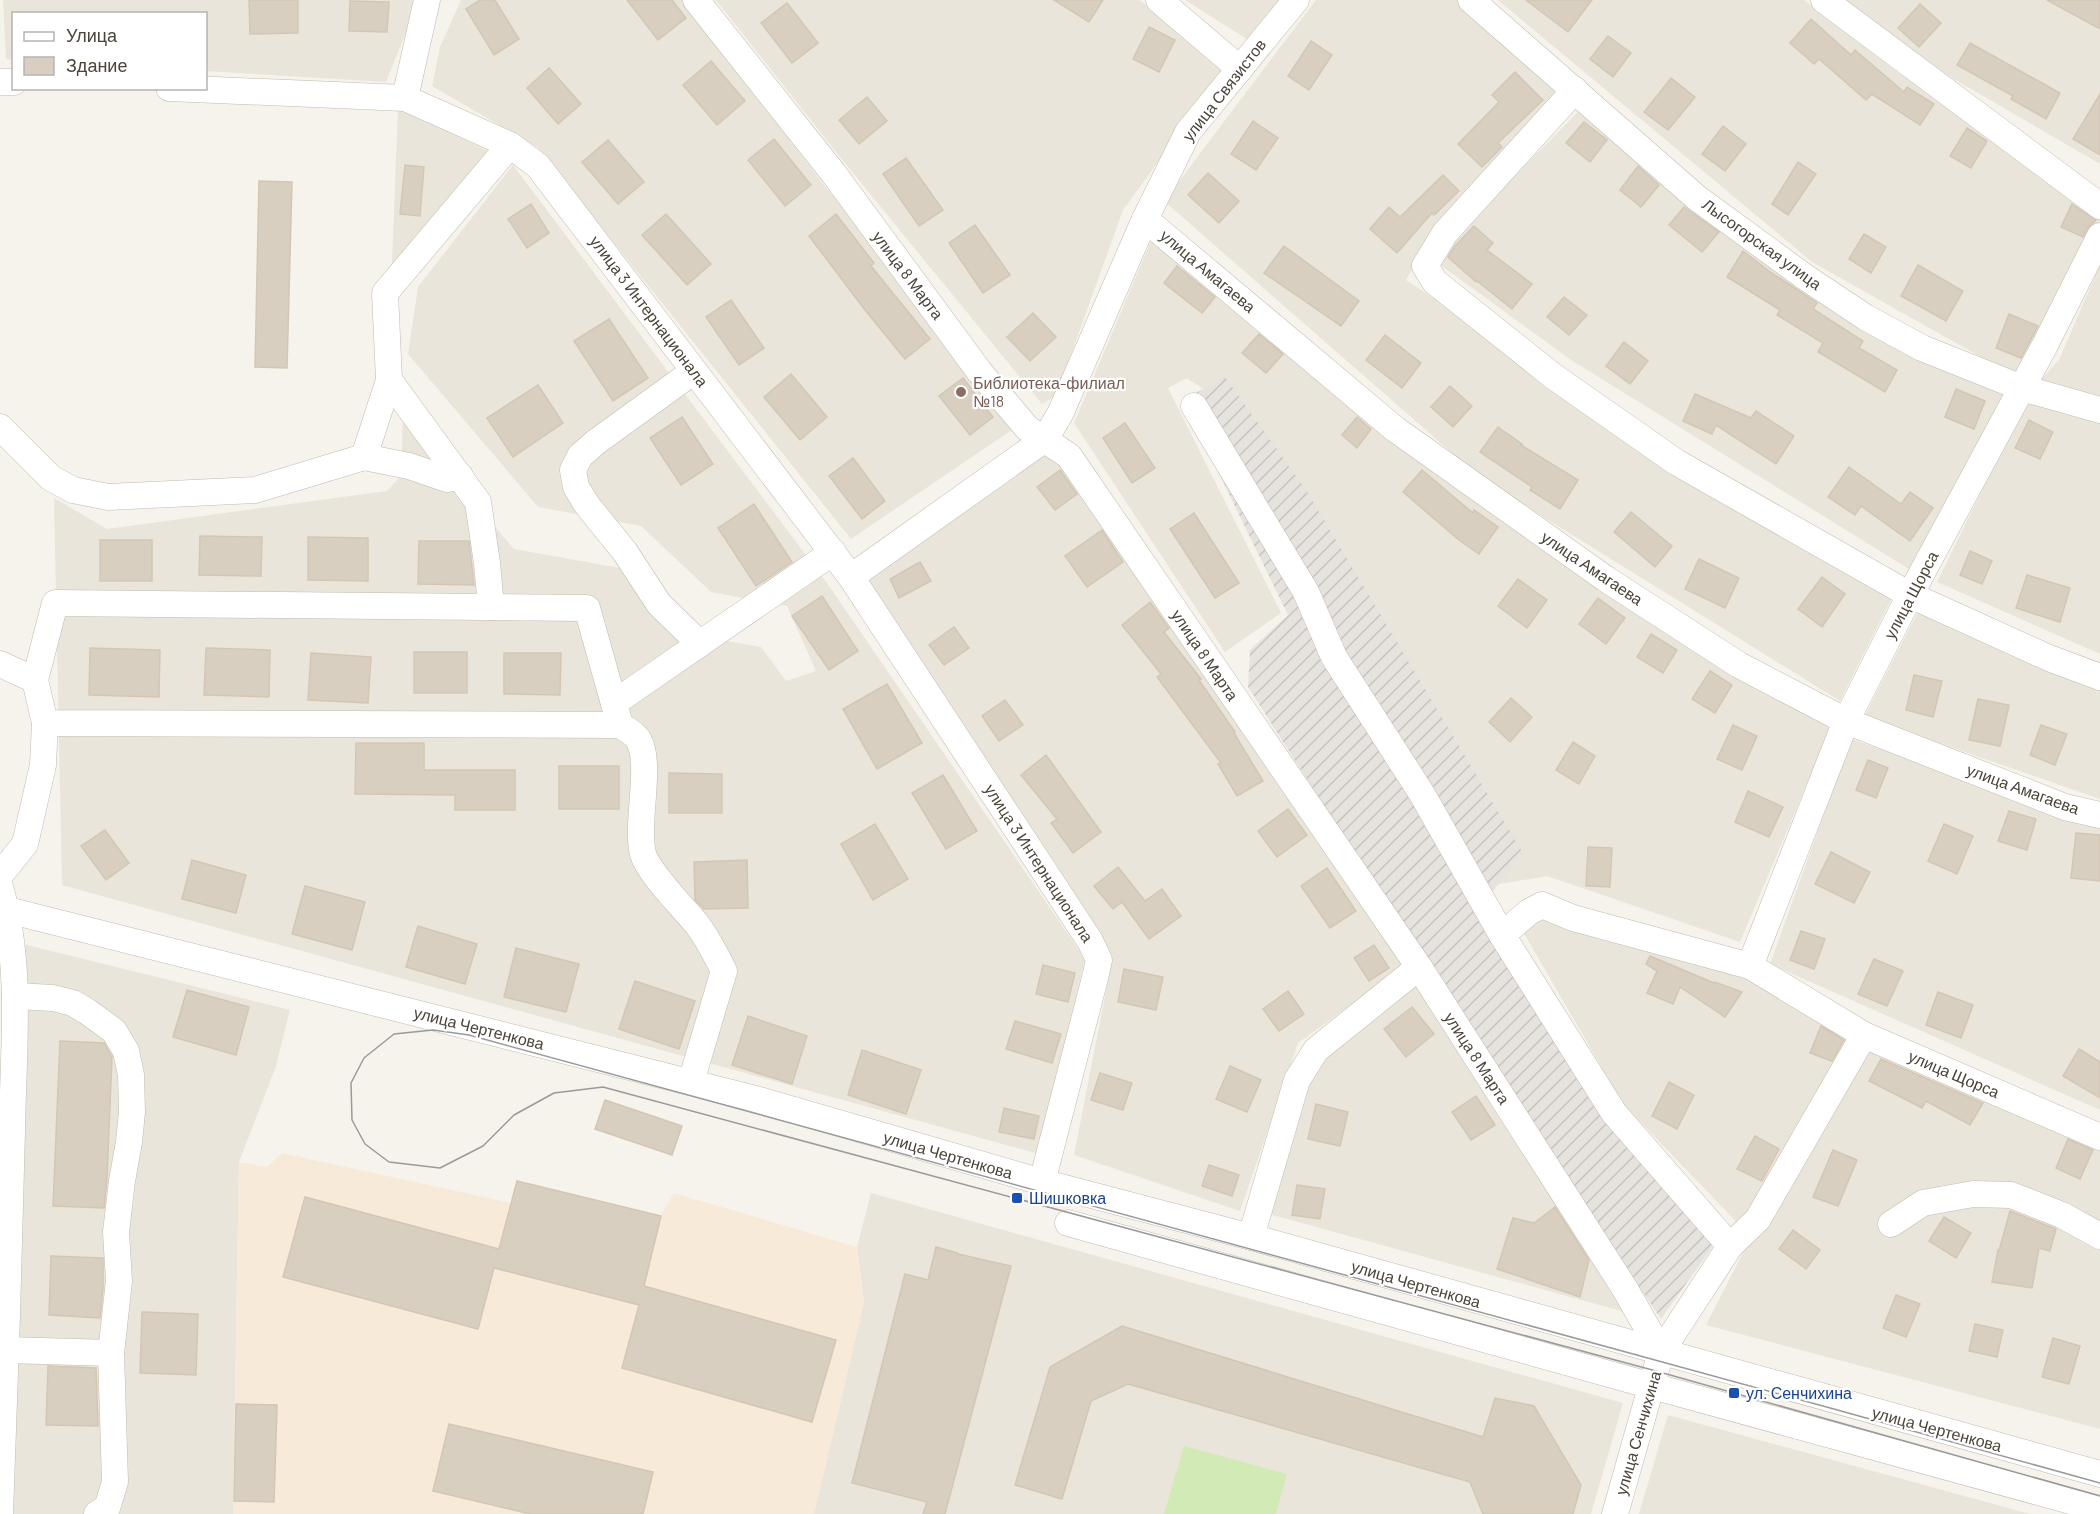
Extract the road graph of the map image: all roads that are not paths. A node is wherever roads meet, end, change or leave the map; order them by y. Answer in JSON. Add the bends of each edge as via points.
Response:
{"nodes":[{"id":1,"x":427,"y":0,"type":"edge"},
{"id":2,"x":696,"y":0,"type":"edge"},
{"id":3,"x":1159,"y":0,"type":"edge"},
{"id":4,"x":1296,"y":0,"type":"edge"},
{"id":5,"x":1471,"y":0,"type":"edge"},
{"id":6,"x":1824,"y":0,"type":"edge"},
{"id":7,"x":1240,"y":69,"type":"junction"},
{"id":8,"x":207,"y":90,"type":"edge"},
{"id":9,"x":1575,"y":90,"type":"junction"},
{"id":10,"x":405,"y":98,"type":"junction"},
{"id":11,"x":510,"y":145,"type":"junction"},
{"id":12,"x":2100,"y":206,"type":"edge"},
{"id":13,"x":1145,"y":219,"type":"junction"},
{"id":14,"x":2100,"y":236,"type":"edge"},
{"id":15,"x":694,"y":370,"type":"junction"},
{"id":16,"x":389,"y":380,"type":"junction"},
{"id":17,"x":2022,"y":388,"type":"junction"},
{"id":18,"x":1194,"y":406,"type":"dead end"},
{"id":19,"x":2100,"y":410,"type":"edge"},
{"id":20,"x":0,"y":427,"type":"edge"},
{"id":21,"x":1045,"y":439,"type":"junction"},
{"id":22,"x":364,"y":457,"type":"junction"},
{"id":23,"x":460,"y":476,"type":"junction"},
{"id":24,"x":833,"y":552,"type":"junction"},
{"id":25,"x":851,"y":577,"type":"junction"},
{"id":26,"x":1910,"y":595,"type":"junction"},
{"id":27,"x":491,"y":607,"type":"junction"},
{"id":28,"x":700,"y":644,"type":"junction"},
{"id":29,"x":0,"y":663,"type":"edge"},
{"id":30,"x":2100,"y":677,"type":"edge"},
{"id":31,"x":34,"y":680,"type":"junction"},
{"id":32,"x":617,"y":714,"type":"junction"},
{"id":33,"x":1846,"y":722,"type":"junction"},
{"id":34,"x":45,"y":723,"type":"junction"},
{"id":35,"x":2100,"y":815,"type":"edge"},
{"id":36,"x":0,"y":875,"type":"edge"},
{"id":37,"x":2,"y":902,"type":"edge"},
{"id":38,"x":1502,"y":935,"type":"junction"},
{"id":39,"x":1750,"y":966,"type":"junction"},
{"id":40,"x":1419,"y":967,"type":"junction"},
{"id":41,"x":10,"y":988,"type":"edge"},
{"id":42,"x":1864,"y":1035,"type":"junction"},
{"id":43,"x":692,"y":1082,"type":"junction"},
{"id":44,"x":2100,"y":1137,"type":"edge"},
{"id":45,"x":1042,"y":1182,"type":"junction"},
{"id":46,"x":1068,"y":1223,"type":"dead end"},
{"id":47,"x":1891,"y":1224,"type":"dead end"},
{"id":48,"x":2100,"y":1236,"type":"edge"},
{"id":49,"x":1251,"y":1238,"type":"junction"},
{"id":50,"x":1730,"y":1246,"type":"junction"},
{"id":51,"x":4,"y":1293,"type":"edge"},
{"id":52,"x":6,"y":1350,"type":"junction"},
{"id":53,"x":1661,"y":1352,"type":"junction"},
{"id":54,"x":111,"y":1353,"type":"junction"},
{"id":55,"x":1652,"y":1386,"type":"junction"},
{"id":56,"x":2100,"y":1474,"type":"edge"},
{"id":57,"x":2100,"y":1509,"type":"edge"},
{"id":58,"x":0,"y":1514,"type":"edge"},
{"id":59,"x":97,"y":1514,"type":"edge"},
{"id":60,"x":1615,"y":1514,"type":"edge"}],
"edges":[{"from":1,"to":10,"type":"street"},
{"from":2,"to":21,"type":"street","name":"улица 8 Марта","via":[[834,174],[980,371],[1027,428]]},
{"from":3,"to":7,"type":"street"},
{"from":4,"to":7,"type":"street","name":"улица Связистов"},
{"from":5,"to":9,"type":"street","name":"Лысогорская улица"},
{"from":6,"to":12,"type":"street"},
{"from":7,"to":13,"type":"street","name":"улица Связистов","via":[[1188,132]]},
{"from":8,"to":10,"type":"street"},
{"from":9,"to":17,"type":"street","name":"Лысогорская улица","via":[[1697,198],[1815,284],[1922,348]]},
{"from":9,"to":26,"type":"street","via":[[1445,232],[1425,266],[1435,282],[1553,376],[1676,462]]},
{"from":10,"to":11,"type":"street","name":"улица 3 Интернационала"},
{"from":11,"to":15,"type":"street","name":"улица 3 Интернационала","via":[[538,166]]},
{"from":11,"to":16,"type":"street","via":[[385,293]]},
{"from":13,"to":21,"type":"street","name":"улица Связистов","via":[[1060,414]]},
{"from":13,"to":33,"type":"street","name":"улица Амагаева","via":[[1395,429],[1469,483],[1606,579],[1739,664]]},
{"from":14,"to":17,"type":"street","name":"улица Щорса"},
{"from":15,"to":24,"type":"street","name":"улица 3 Интернационала"},
{"from":15,"to":28,"type":"street","via":[[596,442],[580,456],[573,470],[576,487],[587,505],[625,552],[659,604]]},
{"from":16,"to":22,"type":"street"},
{"from":16,"to":23,"type":"street"},
{"from":17,"to":19,"type":"street","name":"Лысогорская улица"},
{"from":17,"to":26,"type":"street","name":"улица Щорса"},
{"from":18,"to":38,"type":"street","via":[[1306,592],[1334,657],[1422,794]]},
{"from":20,"to":22,"type":"street","via":[[51,478],[73,490],[108,497],[255,490]]},
{"from":21,"to":25,"type":"street"},
{"from":21,"to":40,"type":"street","name":"улица 8 Марта","via":[[1069,456]]},
{"from":22,"to":23,"type":"street","via":[[447,479]]},
{"from":23,"to":27,"type":"street","via":[[478,502]]},
{"from":24,"to":25,"type":"street","name":"улица 3 Интернационала"},
{"from":24,"to":28,"type":"street"},
{"from":25,"to":45,"type":"street","name":"улица 3 Интернационала","via":[[1099,960]]},
{"from":26,"to":30,"type":"street"},
{"from":26,"to":33,"type":"street","name":"улица Щорса"},
{"from":27,"to":31,"type":"street","via":[[55,603]]},
{"from":27,"to":32,"type":"street","via":[[587,608]]},
{"from":28,"to":32,"type":"street"},
{"from":29,"to":31,"type":"street"},
{"from":31,"to":34,"type":"street"},
{"from":32,"to":34,"type":"street"},
{"from":32,"to":43,"type":"street","via":[[641,748],[643,854],[711,944],[724,971]]},
{"from":33,"to":35,"type":"street","name":"улица Амагаева","via":[[2066,807]]},
{"from":33,"to":39,"type":"street","name":"улица Щорса"},
{"from":34,"to":36,"type":"street","via":[[43,765],[25,844]]},
{"from":37,"to":41,"type":"street"},
{"from":37,"to":43,"type":"street","name":"улица Чертенкова"},
{"from":38,"to":39,"type":"street","name":"улица Щорса","via":[[1542,905],[1573,918]]},
{"from":38,"to":50,"type":"street","via":[[1614,1113]]},
{"from":39,"to":42,"type":"street","name":"улица Щорса"},
{"from":40,"to":49,"type":"street","via":[[1316,1050],[1297,1080]]},
{"from":40,"to":53,"type":"street","name":"улица 8 Марта","via":[[1625,1289]]},
{"from":41,"to":51,"type":"street"},
{"from":41,"to":54,"type":"street","via":[[73,1003],[114,1031],[126,1051],[132,1112],[116,1232],[119,1281]]},
{"from":42,"to":44,"type":"street","name":"улица Щорса"},
{"from":42,"to":50,"type":"street","name":"улица Сенчихина","via":[[1758,1219]]},
{"from":43,"to":45,"type":"street","name":"улица Чертенкова"},
{"from":45,"to":49,"type":"street","name":"улица Чертенкова"},
{"from":46,"to":55,"type":"street","name":"улица Чертенкова"},
{"from":47,"to":48,"type":"street","via":[[1923,1203],[1973,1194],[2011,1195],[2062,1215]]},
{"from":49,"to":53,"type":"street","name":"улица Чертенкова"},
{"from":50,"to":53,"type":"street","name":"улица Сенчихина"},
{"from":51,"to":52,"type":"street"},
{"from":52,"to":54,"type":"street"},
{"from":52,"to":58,"type":"street"},
{"from":53,"to":55,"type":"street","name":"улица Сенчихина"},
{"from":53,"to":56,"type":"street","name":"улица Чертенкова"},
{"from":54,"to":59,"type":"street","via":[[116,1482],[107,1508]]},
{"from":55,"to":57,"type":"street","name":"улица Чертенкова"},
{"from":55,"to":60,"type":"street","name":"улица Сенчихина"}]}
